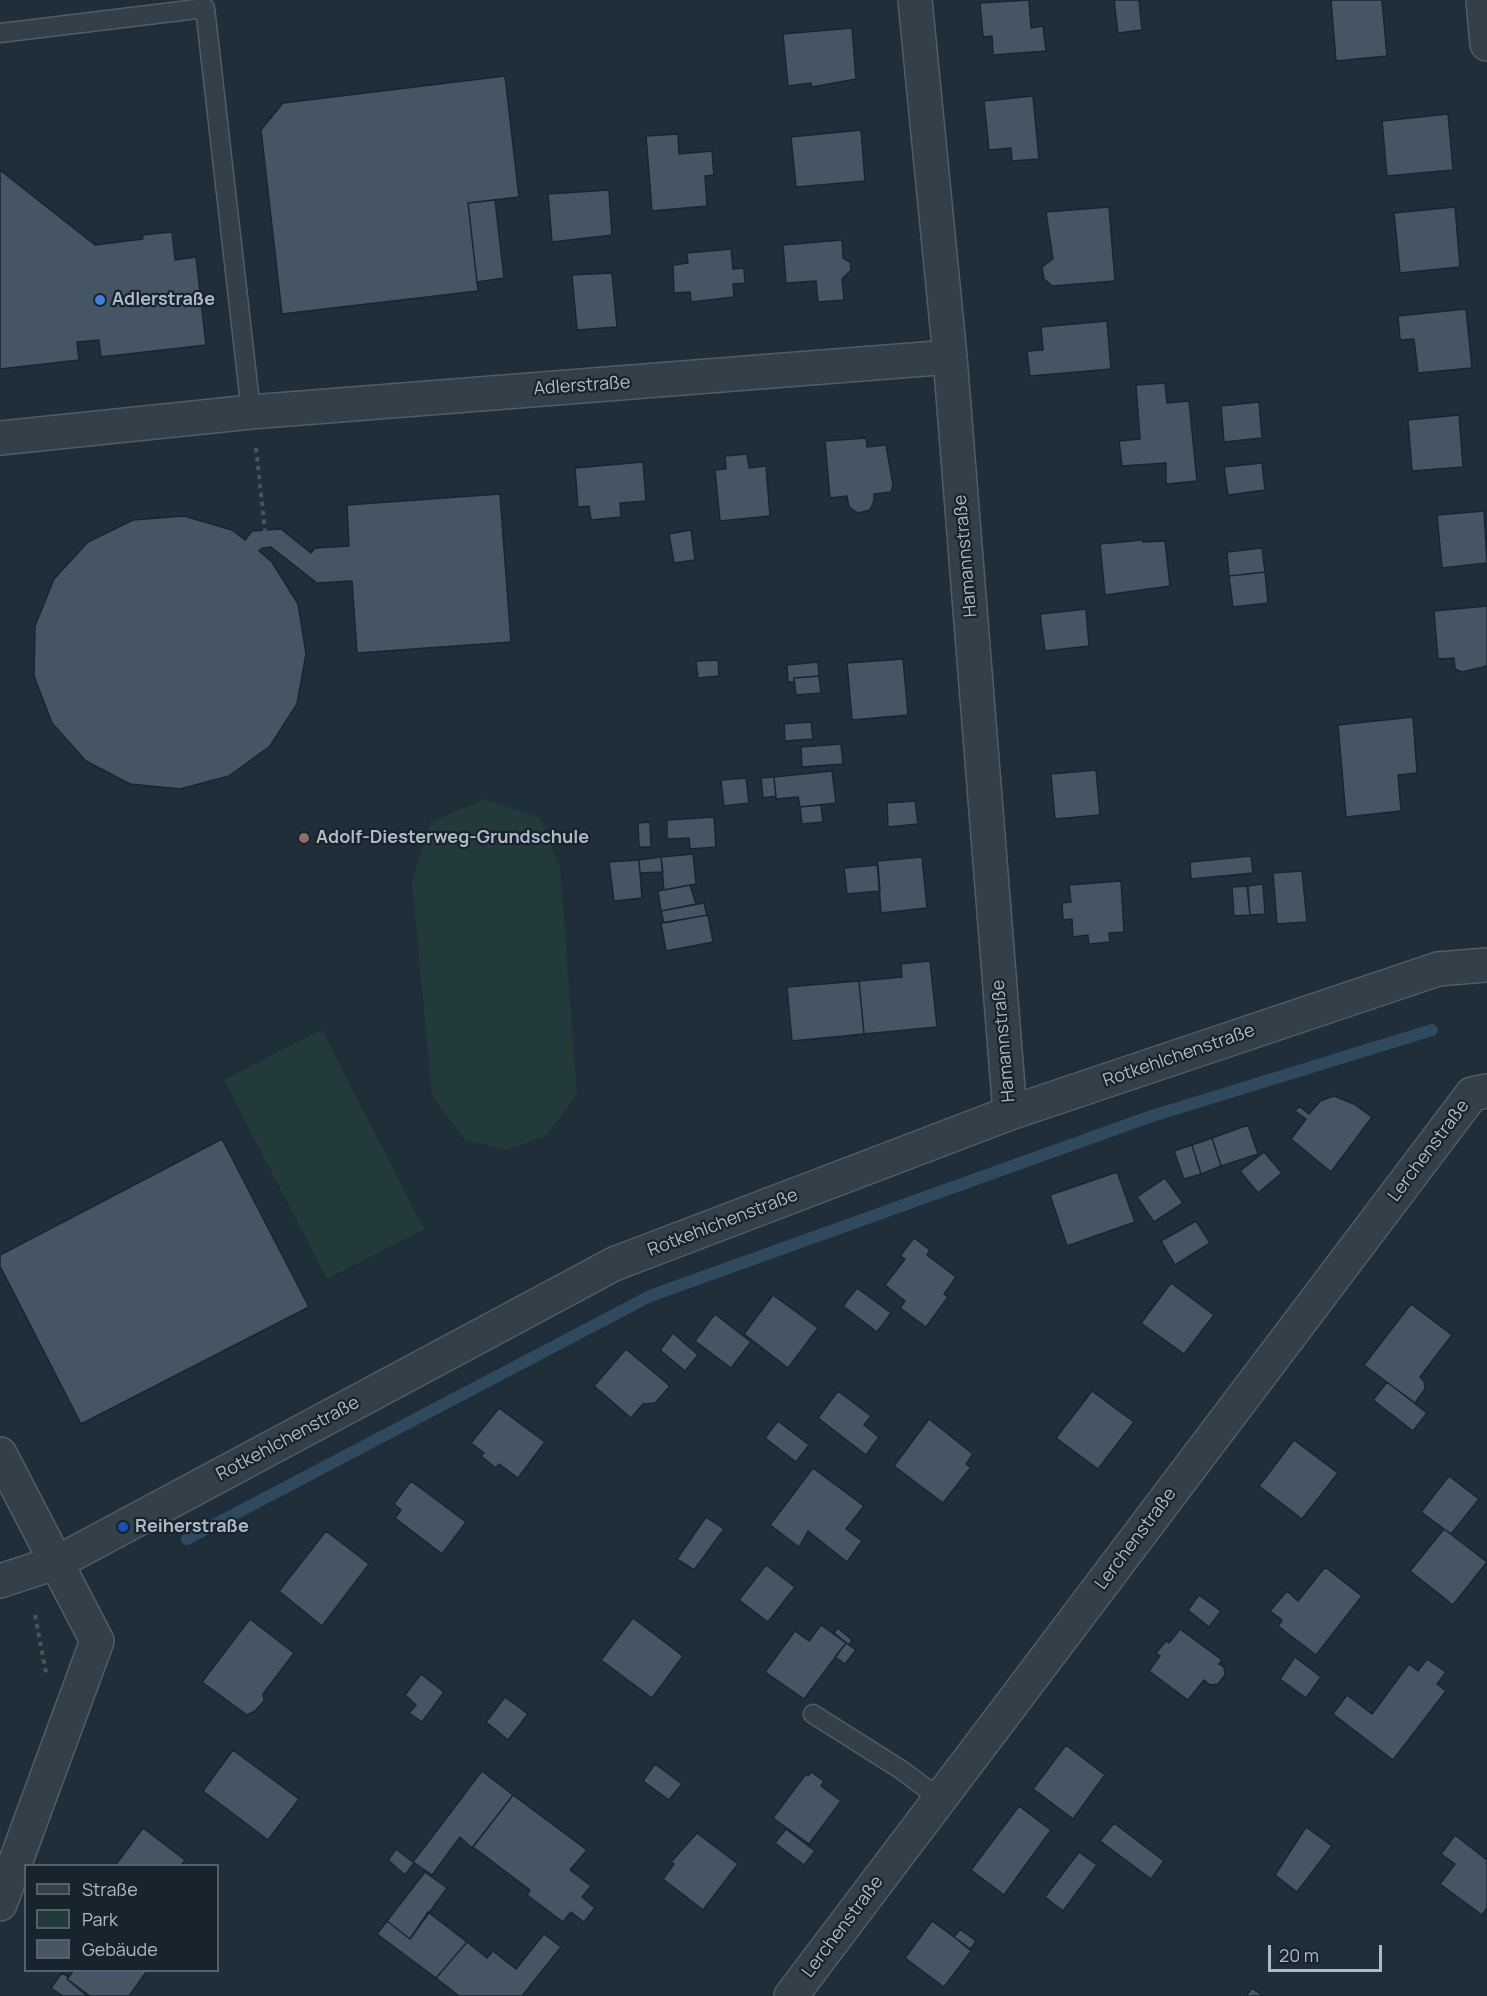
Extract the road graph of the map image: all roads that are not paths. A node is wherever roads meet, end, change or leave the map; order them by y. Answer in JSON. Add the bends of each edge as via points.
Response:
{"nodes":[{"id":1,"x":915,"y":0,"type":"edge"},
{"id":2,"x":1483,"y":0,"type":"edge"},
{"id":3,"x":0,"y":33,"type":"edge"},
{"id":4,"x":1487,"y":44,"type":"edge"},
{"id":5,"x":950,"y":357,"type":"junction"},
{"id":6,"x":251,"y":412,"type":"junction"},
{"id":7,"x":0,"y":438,"type":"edge"},
{"id":8,"x":1487,"y":964,"type":"edge"},
{"id":9,"x":1487,"y":1091,"type":"edge"},
{"id":10,"x":1010,"y":1113,"type":"junction"},
{"id":11,"x":0,"y":1454,"type":"edge"},
{"id":12,"x":58,"y":1562,"type":"junction"},
{"id":13,"x":0,"y":1581,"type":"edge"},
{"id":14,"x":813,"y":1714,"type":"dead end"},
{"id":15,"x":940,"y":1798,"type":"junction"},
{"id":16,"x":0,"y":1904,"type":"edge"},
{"id":17,"x":791,"y":1996,"type":"edge"}],
"edges":[{"from":1,"to":5,"type":"street","name":"Hamannstraße"},
{"from":2,"to":4,"type":"street"},
{"from":3,"to":6,"type":"lane","via":[[205,8]]},
{"from":5,"to":6,"type":"street","name":"Adlerstraße"},
{"from":5,"to":10,"type":"street","name":"Hamannstraße"},
{"from":6,"to":7,"type":"street","name":"Adlerstraße"},
{"from":8,"to":10,"type":"street","name":"Rotkehlchenstraße","via":[[1438,969]]},
{"from":9,"to":15,"type":"street","name":"Lerchenstraße","via":[[1472,1094]]},
{"from":10,"to":12,"type":"street","name":"Rotkehlchenstraße","via":[[614,1264]]},
{"from":11,"to":12,"type":"street"},
{"from":12,"to":13,"type":"street","name":"Rotkehlchenstraße"},
{"from":12,"to":16,"type":"street","via":[[97,1641]]},
{"from":14,"to":15,"type":"lane"},
{"from":15,"to":17,"type":"street","name":"Lerchenstraße"}]}
